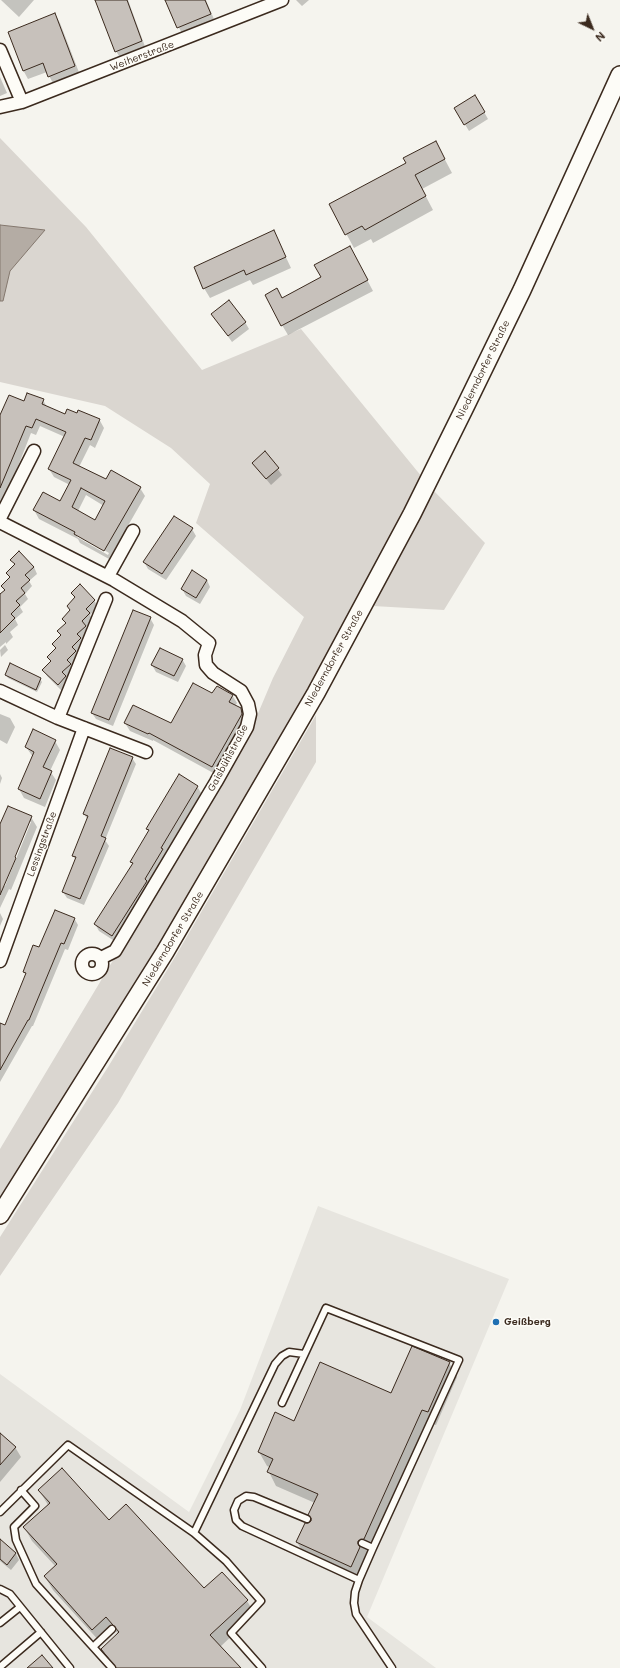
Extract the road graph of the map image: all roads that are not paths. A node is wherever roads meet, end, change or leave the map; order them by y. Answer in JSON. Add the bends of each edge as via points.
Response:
{"nodes":[{"id":1,"x":282,"y":0,"type":"edge"},
{"id":2,"x":265,"y":3,"type":"edge"},
{"id":3,"x":0,"y":50,"type":"edge"},
{"id":4,"x":620,"y":75,"type":"edge"},
{"id":5,"x":22,"y":102,"type":"junction"},
{"id":6,"x":0,"y":107,"type":"edge"},
{"id":7,"x":34,"y":451,"type":"dead end"},
{"id":8,"x":0,"y":518,"type":"edge"},
{"id":9,"x":0,"y":522,"type":"edge"},
{"id":10,"x":133,"y":531,"type":"dead end"},
{"id":11,"x":108,"y":576,"type":"junction"},
{"id":12,"x":106,"y":599,"type":"dead end"},
{"id":13,"x":0,"y":691,"type":"edge"},
{"id":14,"x":58,"y":718,"type":"junction"},
{"id":15,"x":84,"y":728,"type":"junction"},
{"id":16,"x":146,"y":752,"type":"dead end"},
{"id":17,"x":101,"y":958,"type":"dead end"},
{"id":18,"x":0,"y":961,"type":"edge"},
{"id":19,"x":0,"y":1215,"type":"edge"},
{"id":20,"x":304,"y":1354,"type":"junction"},
{"id":21,"x":282,"y":1403,"type":"dead end"},
{"id":22,"x":21,"y":1490,"type":"junction"},
{"id":23,"x":0,"y":1512,"type":"edge"},
{"id":24,"x":307,"y":1519,"type":"dead end"},
{"id":25,"x":194,"y":1534,"type":"junction"},
{"id":26,"x":362,"y":1543,"type":"dead end"},
{"id":27,"x":373,"y":1548,"type":"junction"},
{"id":28,"x":359,"y":1580,"type":"junction"},
{"id":29,"x":0,"y":1589,"type":"edge"},
{"id":30,"x":20,"y":1607,"type":"junction"},
{"id":31,"x":0,"y":1623,"type":"edge"},
{"id":32,"x":112,"y":1629,"type":"dead end"},
{"id":33,"x":41,"y":1632,"type":"junction"},
{"id":34,"x":93,"y":1647,"type":"junction"},
{"id":35,"x":0,"y":1667,"type":"edge"},
{"id":36,"x":70,"y":1668,"type":"edge"},
{"id":37,"x":112,"y":1668,"type":"edge"},
{"id":38,"x":262,"y":1668,"type":"edge"},
{"id":39,"x":392,"y":1668,"type":"edge"}],
"edges":[{"from":1,"to":2,"type":"street","name":"Weiherstraße"},
{"from":2,"to":5,"type":"street","name":"Weiherstraße"},
{"from":3,"to":5,"type":"street"},
{"from":4,"to":19,"type":"main road","name":"Niederndorfer Straße","via":[[522,290],[412,514],[316,693],[165,952]]},
{"from":5,"to":6,"type":"street","name":"Weiherstraße"},
{"from":7,"to":8,"type":"street"},
{"from":9,"to":11,"type":"street","name":"Gaisbühlstraße"},
{"from":10,"to":11,"type":"street"},
{"from":11,"to":17,"type":"street","name":"Gaisbühlstraße","via":[[182,621],[209,643],[204,655],[206,665],[213,673],[240,691],[248,704],[250,714],[247,727],[216,782],[115,951]]},
{"from":12,"to":14,"type":"street"},
{"from":13,"to":14,"type":"street"},
{"from":14,"to":15,"type":"street"},
{"from":15,"to":16,"type":"street"},
{"from":15,"to":18,"type":"street","name":"Lessingstraße"},
{"from":20,"to":21,"type":"lane"},
{"from":20,"to":25,"type":"lane","via":[[290,1352],[275,1364]]},
{"from":20,"to":27,"type":"lane","via":[[326,1308],[459,1360]]},
{"from":22,"to":23,"type":"lane"},
{"from":22,"to":25,"type":"lane","via":[[68,1445]]},
{"from":22,"to":34,"type":"lane","via":[[35,1506],[14,1527],[16,1540],[36,1584]]},
{"from":24,"to":28,"type":"lane","via":[[254,1496],[246,1496],[238,1501],[234,1510],[236,1520],[242,1526]]},
{"from":25,"to":38,"type":"lane","via":[[226,1561],[261,1601],[231,1633]]},
{"from":26,"to":27,"type":"lane"},
{"from":27,"to":28,"type":"lane"},
{"from":28,"to":39,"type":"lane","via":[[354,1603],[356,1614]]},
{"from":29,"to":30,"type":"lane","via":[[10,1594]]},
{"from":30,"to":31,"type":"lane"},
{"from":30,"to":33,"type":"lane"},
{"from":32,"to":34,"type":"lane"},
{"from":33,"to":35,"type":"lane"},
{"from":33,"to":36,"type":"lane"},
{"from":34,"to":37,"type":"lane"}]}
